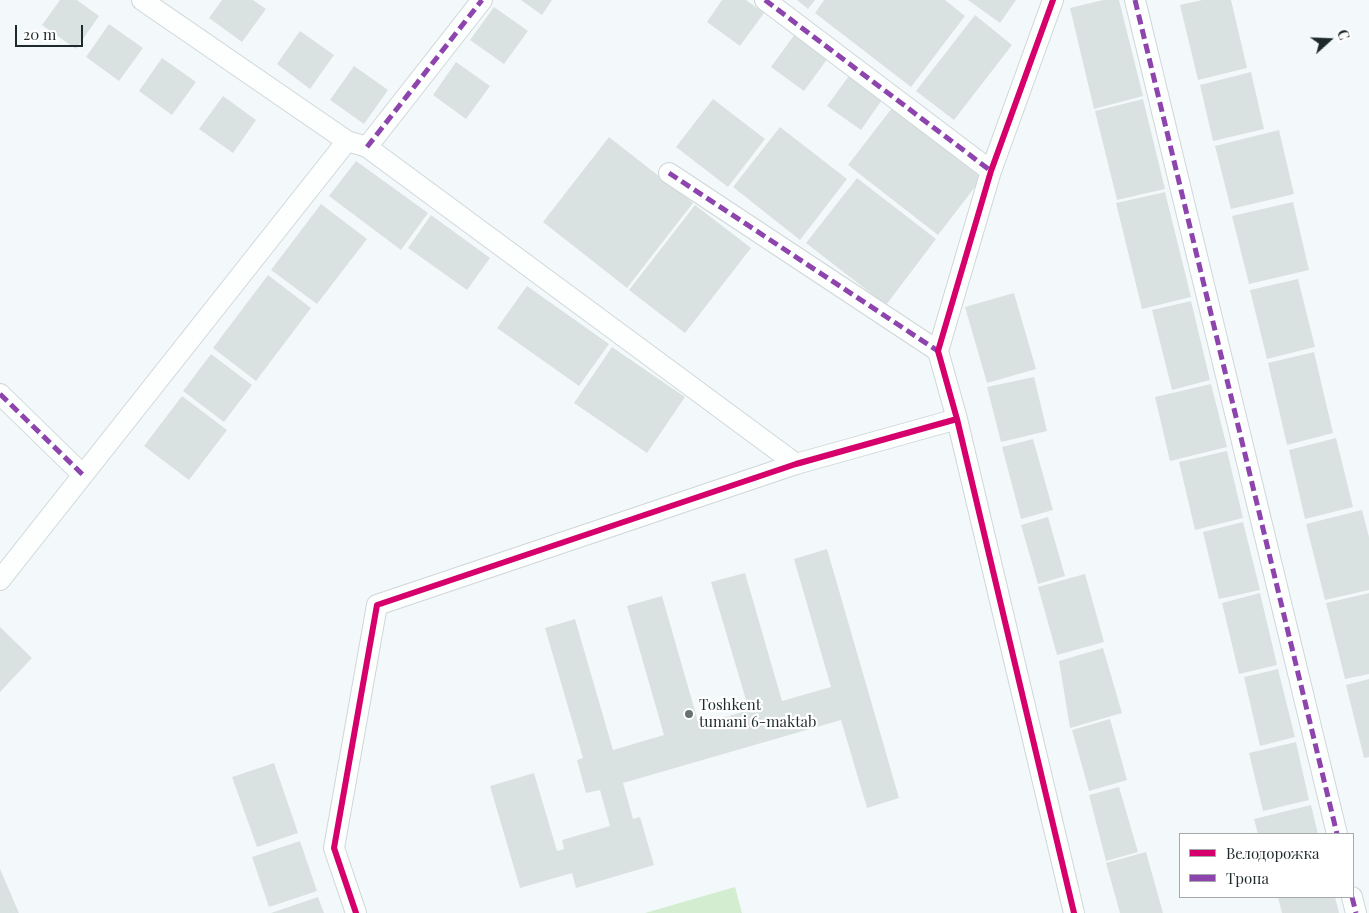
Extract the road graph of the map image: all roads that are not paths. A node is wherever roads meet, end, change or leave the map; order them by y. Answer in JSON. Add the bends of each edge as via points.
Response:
{"nodes":[{"id":1,"x":142,"y":0,"type":"edge"},
{"id":2,"x":482,"y":0,"type":"edge"},
{"id":3,"x":765,"y":0,"type":"edge"},
{"id":4,"x":1053,"y":0,"type":"edge"},
{"id":5,"x":1135,"y":0,"type":"edge"},
{"id":6,"x":347,"y":141,"type":"junction"},
{"id":7,"x":366,"y":147,"type":"junction"},
{"id":8,"x":991,"y":171,"type":"junction"},
{"id":9,"x":669,"y":173,"type":"dead end"},
{"id":10,"x":938,"y":351,"type":"junction"},
{"id":11,"x":0,"y":394,"type":"edge"},
{"id":12,"x":957,"y":419,"type":"junction"},
{"id":13,"x":796,"y":464,"type":"junction"},
{"id":14,"x":83,"y":475,"type":"junction"},
{"id":15,"x":0,"y":580,"type":"edge"},
{"id":16,"x":1337,"y":833,"type":"edge"},
{"id":17,"x":1352,"y":898,"type":"edge"},
{"id":18,"x":356,"y":913,"type":"edge"},
{"id":19,"x":1074,"y":913,"type":"edge"},
{"id":20,"x":1356,"y":913,"type":"edge"}],
"edges":[{"from":1,"to":6,"type":"street"},
{"from":2,"to":7,"type":"street"},
{"from":3,"to":8,"type":"street"},
{"from":4,"to":8,"type":"street"},
{"from":5,"to":16,"type":"street"},
{"from":6,"to":7,"type":"street"},
{"from":6,"to":14,"type":"street"},
{"from":7,"to":13,"type":"street"},
{"from":8,"to":10,"type":"street"},
{"from":9,"to":10,"type":"street"},
{"from":10,"to":12,"type":"street"},
{"from":11,"to":14,"type":"street"},
{"from":12,"to":13,"type":"street"},
{"from":12,"to":19,"type":"street"},
{"from":13,"to":18,"type":"street","via":[[377,605],[334,848]]},
{"from":14,"to":15,"type":"street"},
{"from":17,"to":20,"type":"street"}]}
